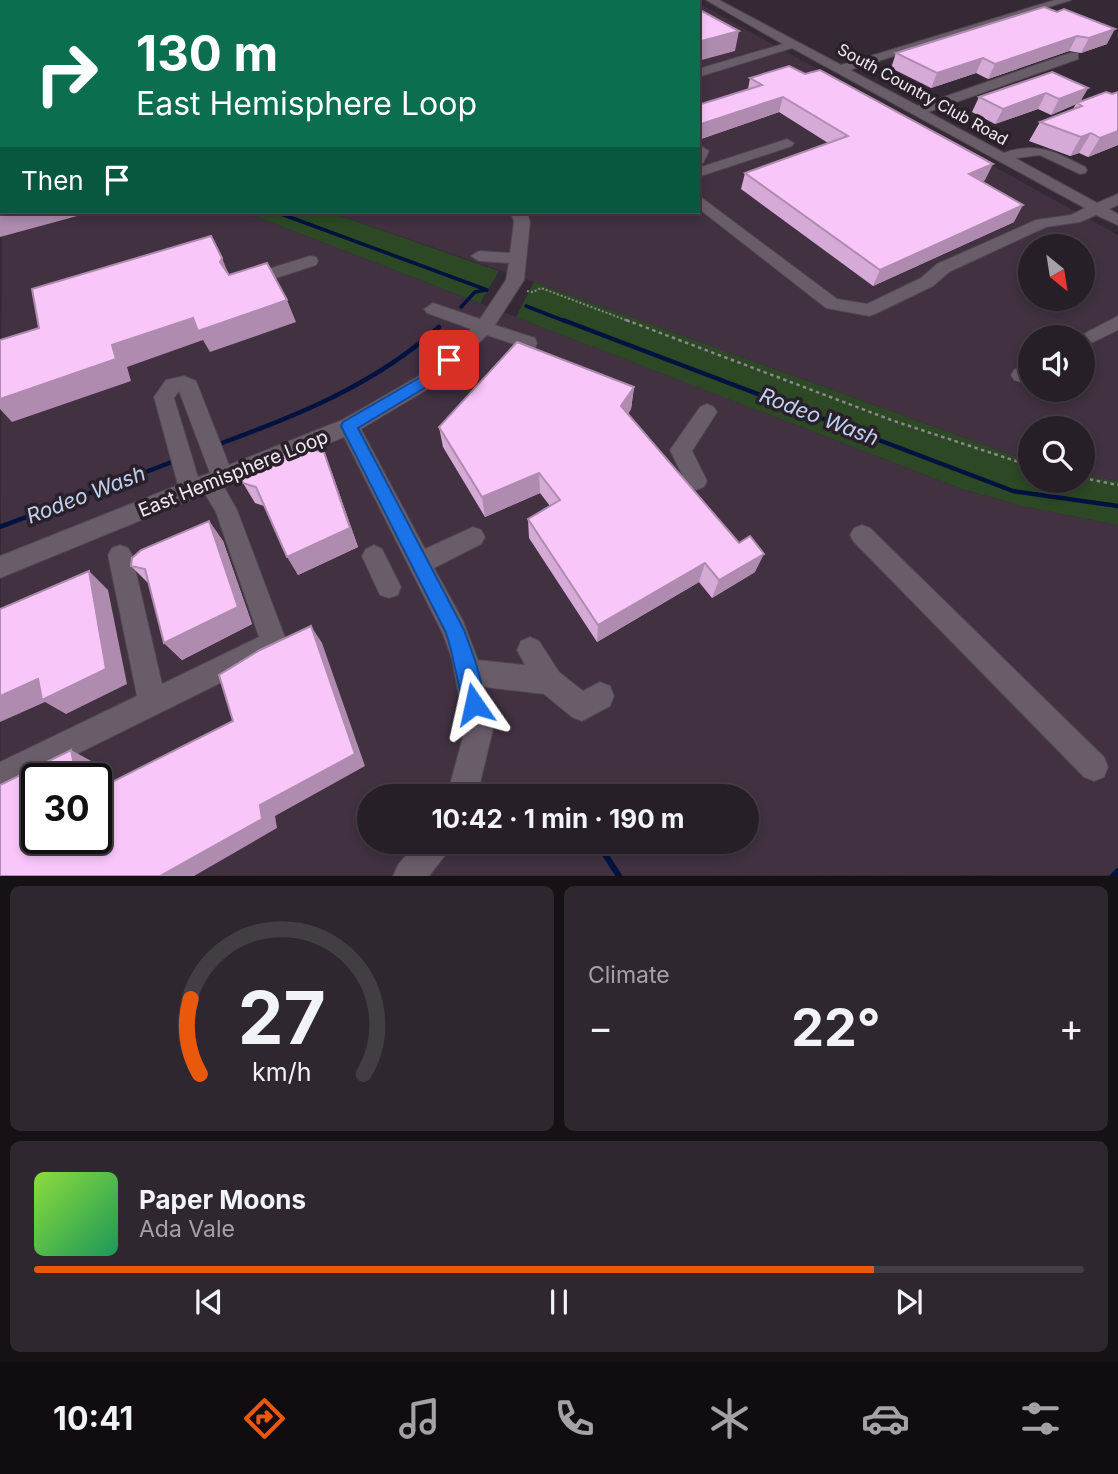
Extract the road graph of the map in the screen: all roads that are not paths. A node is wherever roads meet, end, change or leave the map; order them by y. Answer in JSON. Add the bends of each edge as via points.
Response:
{"nodes":[{"id":1,"x":711,"y":0,"type":"edge"},
{"id":2,"x":1066,"y":0,"type":"edge"},
{"id":3,"x":734,"y":13,"type":"junction"},
{"id":4,"x":715,"y":18,"type":"edge"},
{"id":5,"x":794,"y":44,"type":"junction"},
{"id":6,"x":1074,"y":56,"type":"dead end"},
{"id":7,"x":841,"y":69,"type":"junction"},
{"id":8,"x":700,"y":72,"type":"edge"},
{"id":9,"x":917,"y":111,"type":"junction"},
{"id":10,"x":787,"y":143,"type":"dead end"},
{"id":11,"x":1003,"y":158,"type":"junction"},
{"id":12,"x":1080,"y":170,"type":"dead end"},
{"id":13,"x":700,"y":172,"type":"edge"},
{"id":14,"x":1118,"y":199,"type":"edge"},
{"id":15,"x":700,"y":202,"type":"edge"},
{"id":16,"x":1097,"y":209,"type":"junction"},
{"id":17,"x":520,"y":214,"type":"edge"},
{"id":18,"x":1118,"y":220,"type":"edge"},
{"id":19,"x":479,"y":256,"type":"dead end"},
{"id":20,"x":517,"y":259,"type":"junction"},
{"id":21,"x":310,"y":261,"type":"dead end"},
{"id":22,"x":242,"y":283,"type":"edge"},
{"id":23,"x":433,"y":309,"type":"dead end"},
{"id":24,"x":1118,"y":322,"type":"edge"},
{"id":25,"x":485,"y":326,"type":"junction"},
{"id":26,"x":1095,"y":334,"type":"edge"},
{"id":27,"x":528,"y":343,"type":"edge"},
{"id":28,"x":707,"y":412,"type":"dead end"},
{"id":29,"x":349,"y":426,"type":"junction"},
{"id":30,"x":203,"y":427,"type":"junction"},
{"id":31,"x":176,"y":438,"type":"junction"},
{"id":32,"x":696,"y":481,"type":"dead end"},
{"id":33,"x":208,"y":484,"type":"junction"},
{"id":34,"x":862,"y":535,"type":"dead end"},
{"id":35,"x":473,"y":537,"type":"dead end"},
{"id":36,"x":120,"y":555,"type":"dead end"},
{"id":37,"x":374,"y":556,"type":"dead end"},
{"id":38,"x":420,"y":562,"type":"junction"},
{"id":39,"x":0,"y":567,"type":"edge"},
{"id":40,"x":389,"y":587,"type":"dead end"},
{"id":41,"x":530,"y":650,"type":"dead end"},
{"id":42,"x":468,"y":672,"type":"junction"},
{"id":43,"x":551,"y":681,"type":"junction"},
{"id":44,"x":600,"y":696,"type":"dead end"},
{"id":45,"x":152,"y":702,"type":"junction"},
{"id":46,"x":1094,"y":767,"type":"dead end"},
{"id":47,"x":0,"y":777,"type":"edge"},
{"id":48,"x":465,"y":784,"type":"edge"},
{"id":49,"x":426,"y":854,"type":"edge"},
{"id":50,"x":409,"y":876,"type":"edge"}],
"edges":[{"from":1,"to":3,"type":"street","name":"South Country Club Road"},
{"from":2,"to":7,"type":"street"},
{"from":3,"to":4,"type":"street"},
{"from":3,"to":5,"type":"street","name":"South Country Club Road"},
{"from":5,"to":7,"type":"street","name":"South Country Club Road"},
{"from":5,"to":8,"type":"street"},
{"from":6,"to":9,"type":"street"},
{"from":7,"to":9,"type":"street","name":"South Country Club Road"},
{"from":9,"to":11,"type":"street","name":"South Country Club Road"},
{"from":10,"to":13,"type":"street"},
{"from":11,"to":12,"type":"street","via":[[1036,149]]},
{"from":11,"to":16,"type":"street","name":"South Country Club Road"},
{"from":14,"to":16,"type":"street"},
{"from":15,"to":16,"type":"street","via":[[832,304],[869,310],[1036,220],[1074,219]]},
{"from":16,"to":18,"type":"street","name":"South Country Club Road"},
{"from":17,"to":20,"type":"street","name":"East Hemisphere Loop"},
{"from":19,"to":20,"type":"street"},
{"from":20,"to":25,"type":"street","name":"East Hemisphere Loop","via":[[515,280]]},
{"from":21,"to":22,"type":"street"},
{"from":23,"to":25,"type":"street"},
{"from":24,"to":26,"type":"street"},
{"from":25,"to":27,"type":"street"},
{"from":25,"to":29,"type":"street","name":"East Hemisphere Loop","via":[[431,377]]},
{"from":28,"to":32,"type":"street","via":[[681,450]]},
{"from":29,"to":33,"type":"street","name":"East Hemisphere Loop"},
{"from":29,"to":38,"type":"street"},
{"from":30,"to":31,"type":"street"},
{"from":30,"to":31,"type":"street","via":[[189,386],[173,385],[164,397]]},
{"from":30,"to":33,"type":"street"},
{"from":31,"to":33,"type":"street"},
{"from":33,"to":39,"type":"street","name":"East Hemisphere Loop"},
{"from":33,"to":45,"type":"street","via":[[226,510],[274,643]]},
{"from":34,"to":46,"type":"street"},
{"from":35,"to":38,"type":"street"},
{"from":36,"to":45,"type":"street"},
{"from":37,"to":40,"type":"street"},
{"from":38,"to":42,"type":"street","via":[[454,630]]},
{"from":41,"to":43,"type":"street"},
{"from":42,"to":43,"type":"street"},
{"from":42,"to":48,"type":"street","via":[[479,729]]},
{"from":43,"to":44,"type":"street","via":[[582,707]]},
{"from":45,"to":47,"type":"street"},
{"from":49,"to":50,"type":"street"}]}
